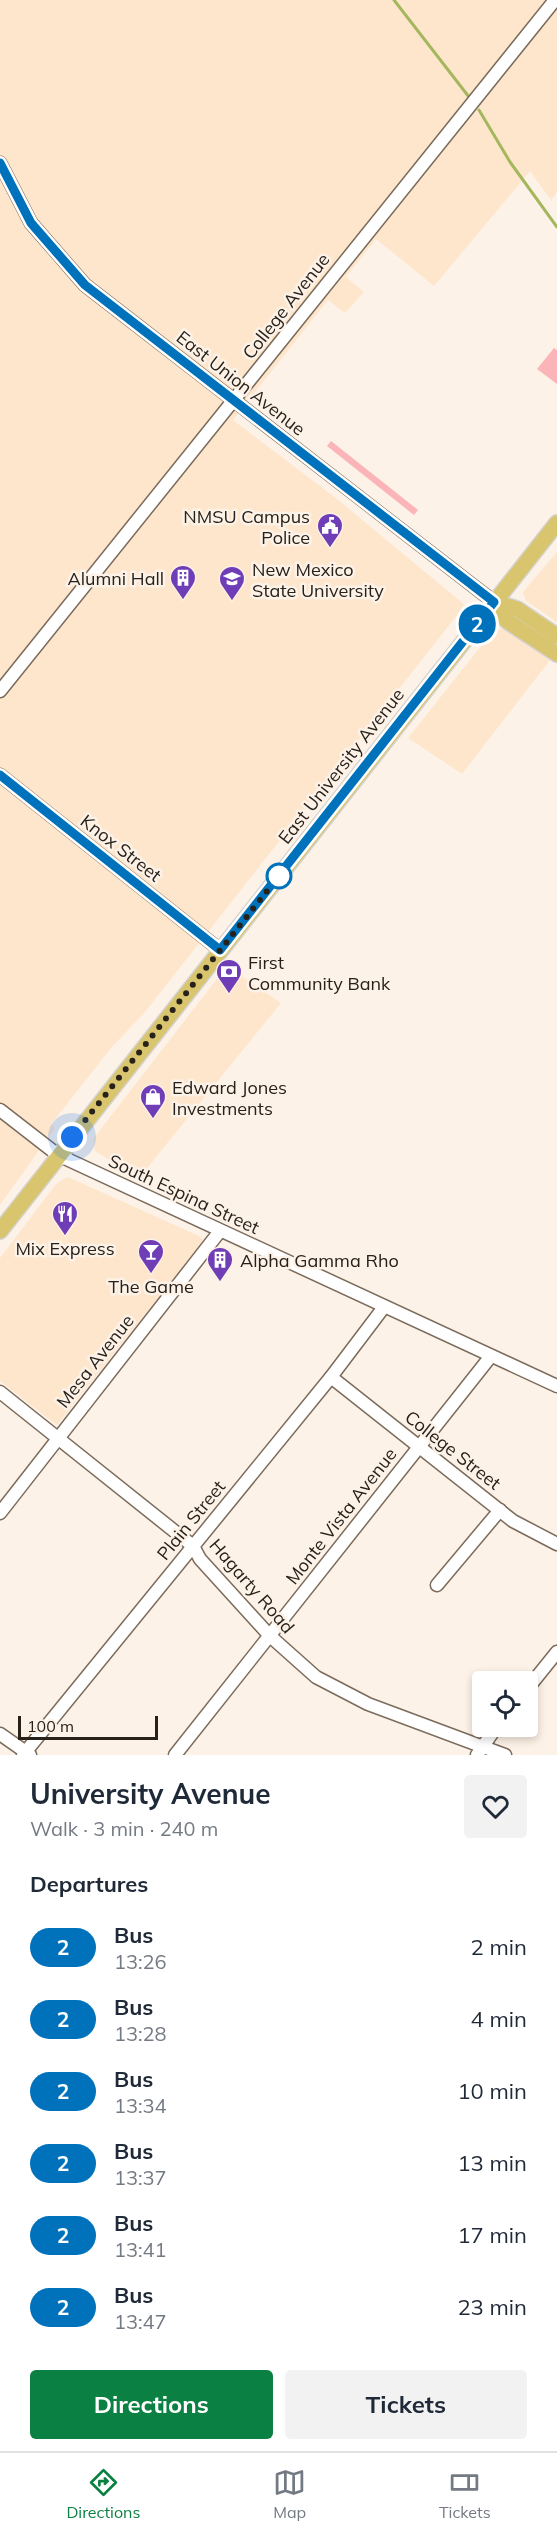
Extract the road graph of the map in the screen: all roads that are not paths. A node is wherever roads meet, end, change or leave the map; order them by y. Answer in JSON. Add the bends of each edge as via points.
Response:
{"nodes":[{"id":1,"x":555,"y":0,"type":"edge"},
{"id":2,"x":0,"y":163,"type":"edge"},
{"id":3,"x":235,"y":401,"type":"junction"},
{"id":4,"x":557,"y":524,"type":"edge"},
{"id":5,"x":494,"y":602,"type":"junction"},
{"id":6,"x":557,"y":636,"type":"edge"},
{"id":7,"x":557,"y":654,"type":"edge"},
{"id":8,"x":0,"y":691,"type":"edge"},
{"id":9,"x":0,"y":775,"type":"edge"},
{"id":10,"x":220,"y":950,"type":"junction"},
{"id":11,"x":0,"y":1110,"type":"edge"},
{"id":12,"x":58,"y":1155,"type":"junction"},
{"id":13,"x":0,"y":1231,"type":"edge"},
{"id":14,"x":220,"y":1232,"type":"junction"},
{"id":15,"x":384,"y":1307,"type":"junction"},
{"id":16,"x":491,"y":1356,"type":"junction"},
{"id":17,"x":331,"y":1377,"type":"junction"},
{"id":18,"x":557,"y":1386,"type":"edge"},
{"id":19,"x":0,"y":1392,"type":"edge"},
{"id":20,"x":59,"y":1438,"type":"junction"},
{"id":21,"x":418,"y":1447,"type":"junction"},
{"id":22,"x":500,"y":1510,"type":"junction"},
{"id":23,"x":0,"y":1512,"type":"edge"},
{"id":24,"x":557,"y":1544,"type":"edge"},
{"id":25,"x":193,"y":1546,"type":"junction"},
{"id":26,"x":437,"y":1586,"type":"dead end"},
{"id":27,"x":270,"y":1636,"type":"junction"},
{"id":28,"x":557,"y":1652,"type":"edge"},
{"id":29,"x":538,"y":1676,"type":"edge"},
{"id":30,"x":0,"y":1734,"type":"edge"},
{"id":31,"x":489,"y":1737,"type":"edge"},
{"id":32,"x":479,"y":1751,"type":"edge"},
{"id":33,"x":26,"y":1754,"type":"edge"},
{"id":34,"x":175,"y":1755,"type":"edge"},
{"id":35,"x":505,"y":1755,"type":"edge"}],
"edges":[{"from":1,"to":3,"type":"street","name":"College Avenue"},
{"from":2,"to":3,"type":"street","name":"East Union Avenue","via":[[31,223],[85,285]]},
{"from":3,"to":5,"type":"street","name":"East Union Avenue"},
{"from":3,"to":8,"type":"street","name":"College Avenue"},
{"from":4,"to":5,"type":"main road","name":"East University Avenue"},
{"from":5,"to":6,"type":"main road","via":[[517,609]]},
{"from":5,"to":7,"type":"main road","via":[[507,621]]},
{"from":5,"to":10,"type":"main road","name":"East University Avenue"},
{"from":9,"to":10,"type":"street","name":"Knox Street"},
{"from":10,"to":12,"type":"main road","name":"East University Avenue"},
{"from":11,"to":12,"type":"street","name":"South Espina Street"},
{"from":12,"to":13,"type":"main road","name":"East University Avenue"},
{"from":12,"to":14,"type":"street","name":"South Espina Street"},
{"from":14,"to":15,"type":"street","name":"South Espina Street"},
{"from":14,"to":20,"type":"street","name":"Mesa Avenue"},
{"from":15,"to":16,"type":"street","name":"South Espina Street"},
{"from":15,"to":17,"type":"street","name":"Plain Street"},
{"from":16,"to":18,"type":"street","name":"South Espina Street"},
{"from":16,"to":21,"type":"street","name":"Monte Vista Avenue"},
{"from":17,"to":21,"type":"street","name":"College Street"},
{"from":17,"to":25,"type":"street","name":"Plain Street"},
{"from":19,"to":20,"type":"street","name":"Hagarty Road"},
{"from":20,"to":23,"type":"street","name":"Mesa Avenue"},
{"from":20,"to":25,"type":"street","name":"Hagarty Road"},
{"from":21,"to":22,"type":"street","name":"College Street"},
{"from":21,"to":27,"type":"street","name":"Monte Vista Avenue"},
{"from":22,"to":24,"type":"street","name":"College Street","via":[[524,1528]]},
{"from":22,"to":26,"type":"street"},
{"from":25,"to":27,"type":"street","name":"Hagarty Road","via":[[200,1559]]},
{"from":25,"to":33,"type":"street","name":"Plain Street"},
{"from":27,"to":32,"type":"street","name":"Hagarty Road","via":[[333,1688]]},
{"from":27,"to":34,"type":"street","name":"Monte Vista Avenue"},
{"from":28,"to":29,"type":"street"},
{"from":30,"to":33,"type":"street"},
{"from":31,"to":32,"type":"street"},
{"from":32,"to":35,"type":"street","name":"Hagarty Road"}]}
